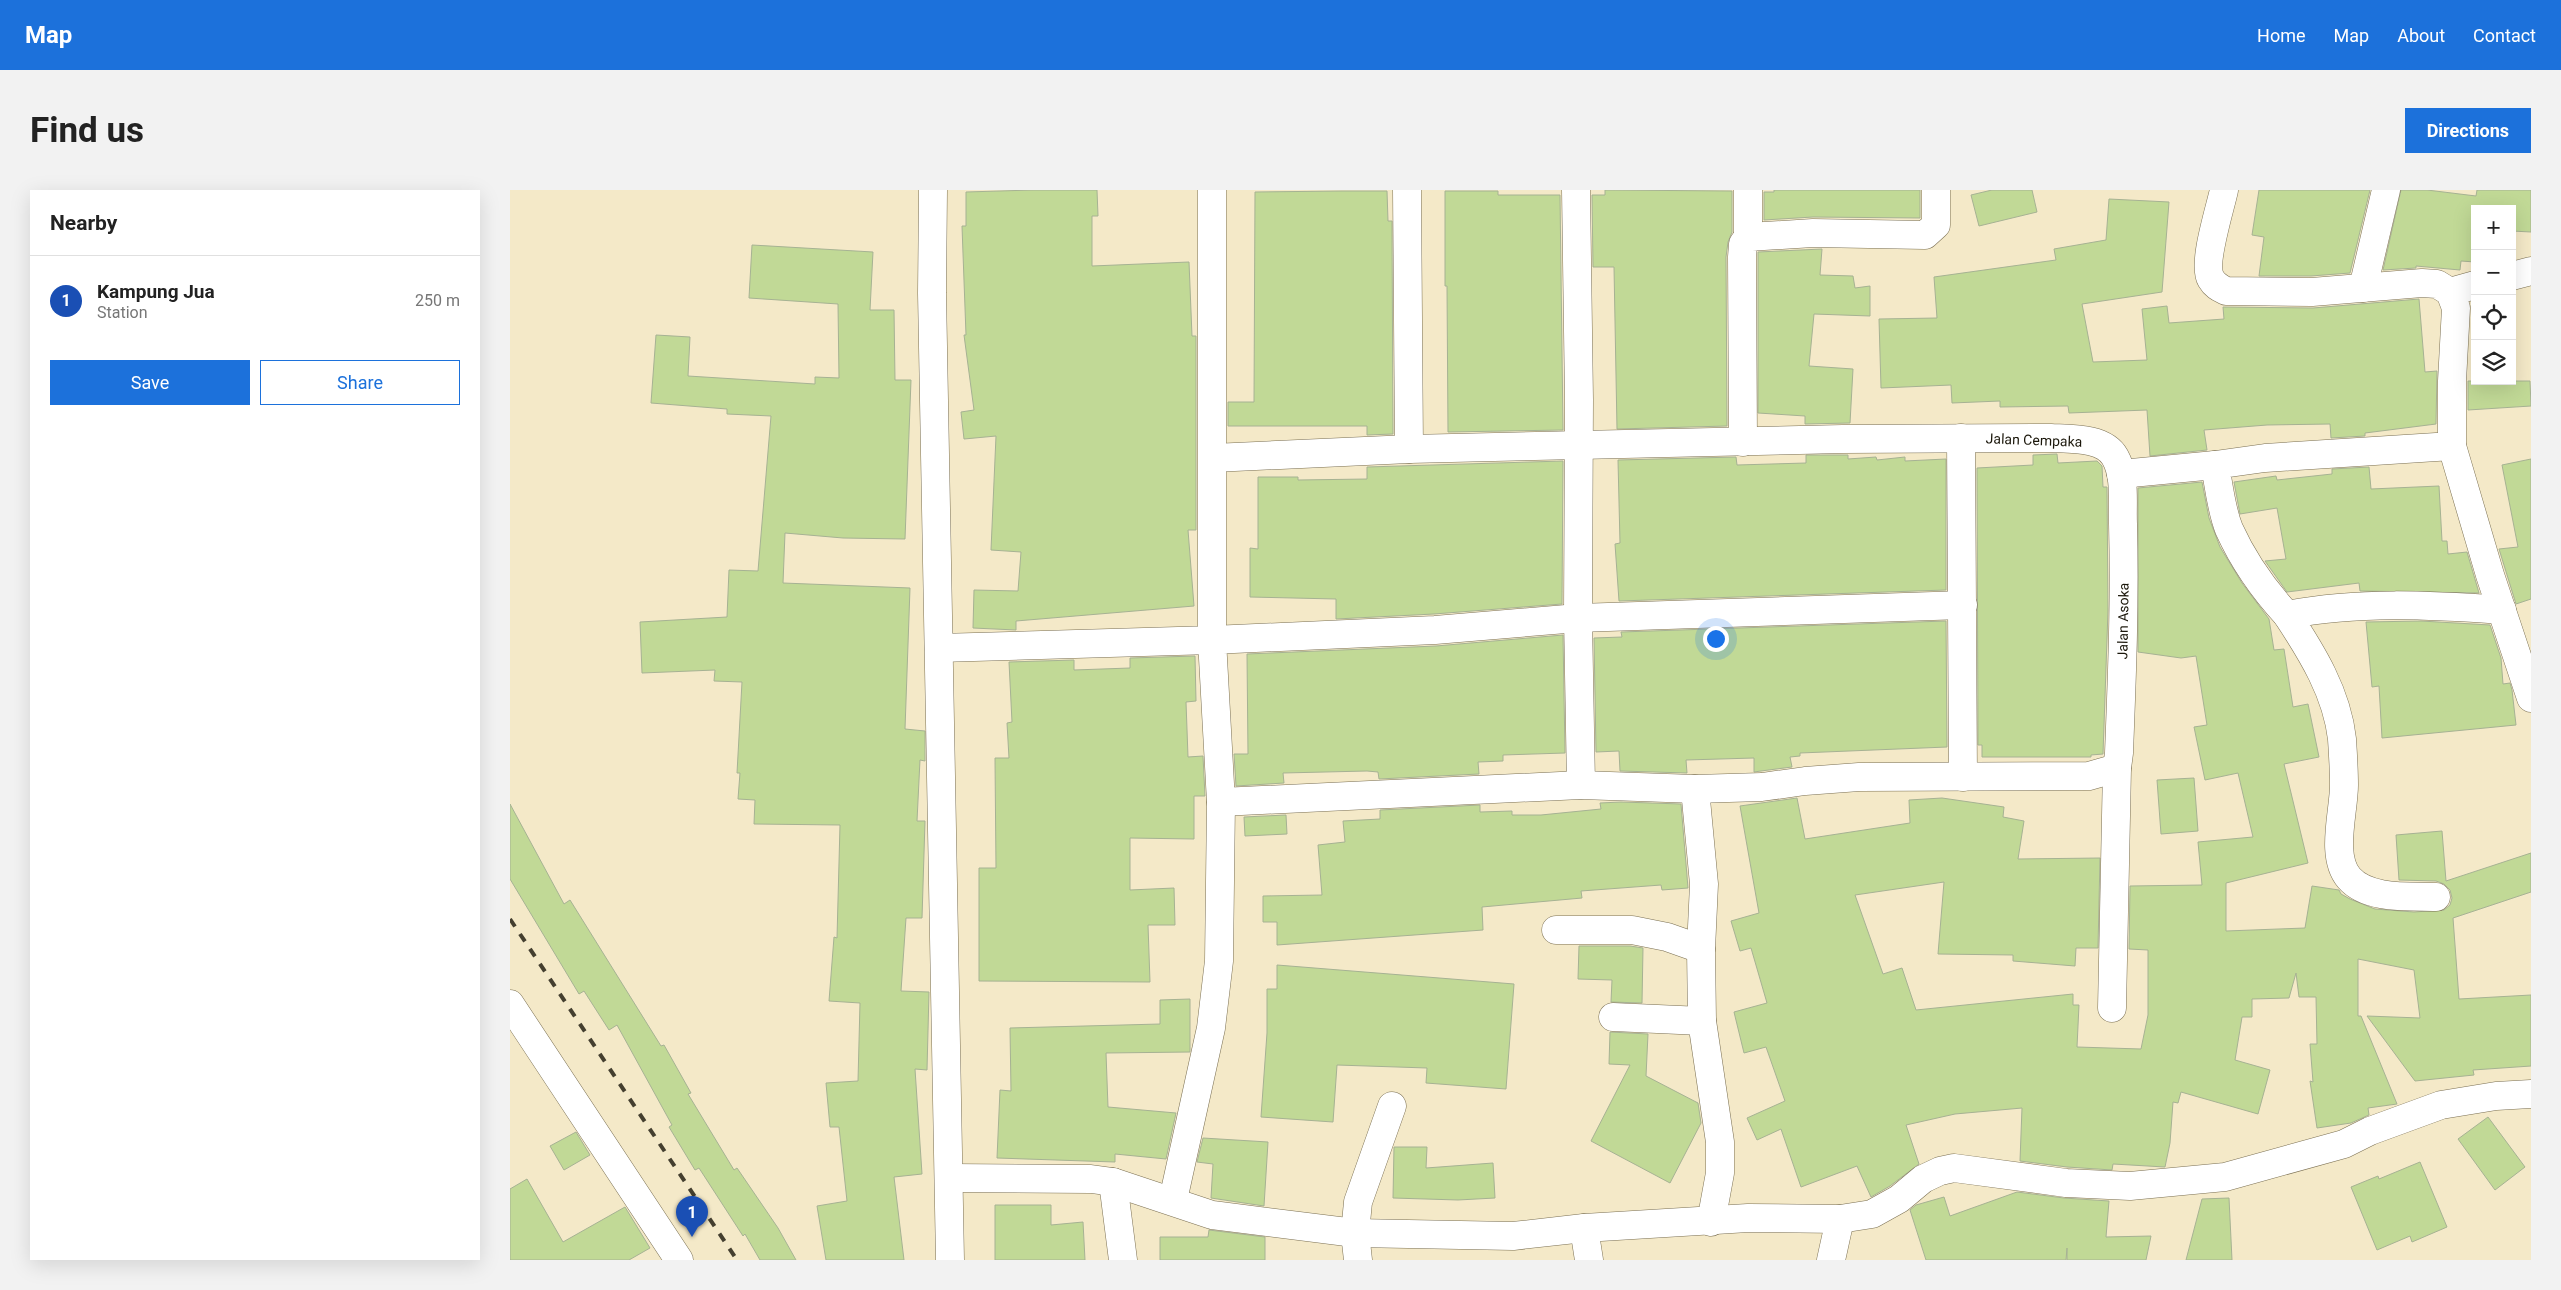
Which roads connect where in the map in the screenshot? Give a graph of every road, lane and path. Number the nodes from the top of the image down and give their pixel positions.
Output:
1 (932, 190) edge
2 (1212, 190) edge
3 (1407, 190) edge
4 (1576, 190) edge
5 (1748, 190) edge
6 (1936, 190) edge
7 (2224, 190) edge
8 (2386, 190) edge
9 (1748, 237) junction
10 (2531, 271) edge
11 (2516, 275) edge
12 (2363, 288) junction
13 (2462, 288) edge
14 (1960, 438) junction
15 (1743, 442) junction
16 (1577, 446) junction
17 (2452, 446) junction
18 (1409, 449) junction
19 (1213, 458) junction
20 (2215, 465) junction
21 (2121, 474) junction
22 (1963, 606) junction
23 (2502, 610) junction
24 (2287, 615) junction
25 (1578, 618) junction
26 (1212, 640) junction
27 (939, 648) junction
28 (2531, 698) edge
29 (2116, 768) junction
30 (1963, 777) junction
31 (1581, 785) junction
32 (1695, 789) junction
33 (1221, 802) junction
34 (2436, 897) dead end
35 (1556, 930) dead end
36 (1701, 949) junction
37 (510, 1004) edge
38 (2112, 1008) dead end
39 (1613, 1017) dead end
40 (1702, 1021) junction
41 (2531, 1094) edge
42 (1392, 1106) dead end
43 (949, 1178) junction
44 (1113, 1182) junction
45 (1173, 1200) junction
46 (1840, 1219) junction
47 (1711, 1222) junction
48 (1584, 1228) junction
49 (1356, 1233) junction
50 (679, 1260) edge
51 (950, 1260) edge
52 (1123, 1260) edge
53 (1358, 1260) edge
54 (1588, 1260) edge
55 (1831, 1260) edge

1 - 27 street
2 - 19 street
3 - 18 street
4 - 16 street
5 - 9 street
6 - 9 street
7 - 12 street
8 - 12 street
9 - 15 street
10 - 11 street
12 - 13 street
13 - 17 street
14 - 15 street, Jalan Cempaka
14 - 21 street, Jalan Cempaka
14 - 22 street
15 - 16 street, Jalan Cempaka
16 - 18 street, Jalan Cempaka
16 - 25 street
17 - 20 street
17 - 23 street
18 - 19 street, Jalan Cempaka
19 - 26 street
20 - 21 street
20 - 24 street
21 - 29 street, Jalan Asoka
22 - 25 street
22 - 30 street
23 - 24 street
23 - 28 street
24 - 34 street
25 - 26 street
25 - 31 street
26 - 27 street
26 - 33 street
27 - 43 street
29 - 30 street
29 - 38 street, Jalan Asoka
30 - 32 street
31 - 32 street
31 - 33 street
32 - 36 street
33 - 45 street
35 - 36 street
36 - 40 street
37 - 50 street
39 - 40 street
40 - 47 street
41 - 46 street
42 - 49 street
43 - 44 street
43 - 51 street
44 - 45 street
44 - 52 street
45 - 49 street
46 - 47 street
46 - 55 street
47 - 48 street
48 - 49 street
48 - 54 street
49 - 53 street

